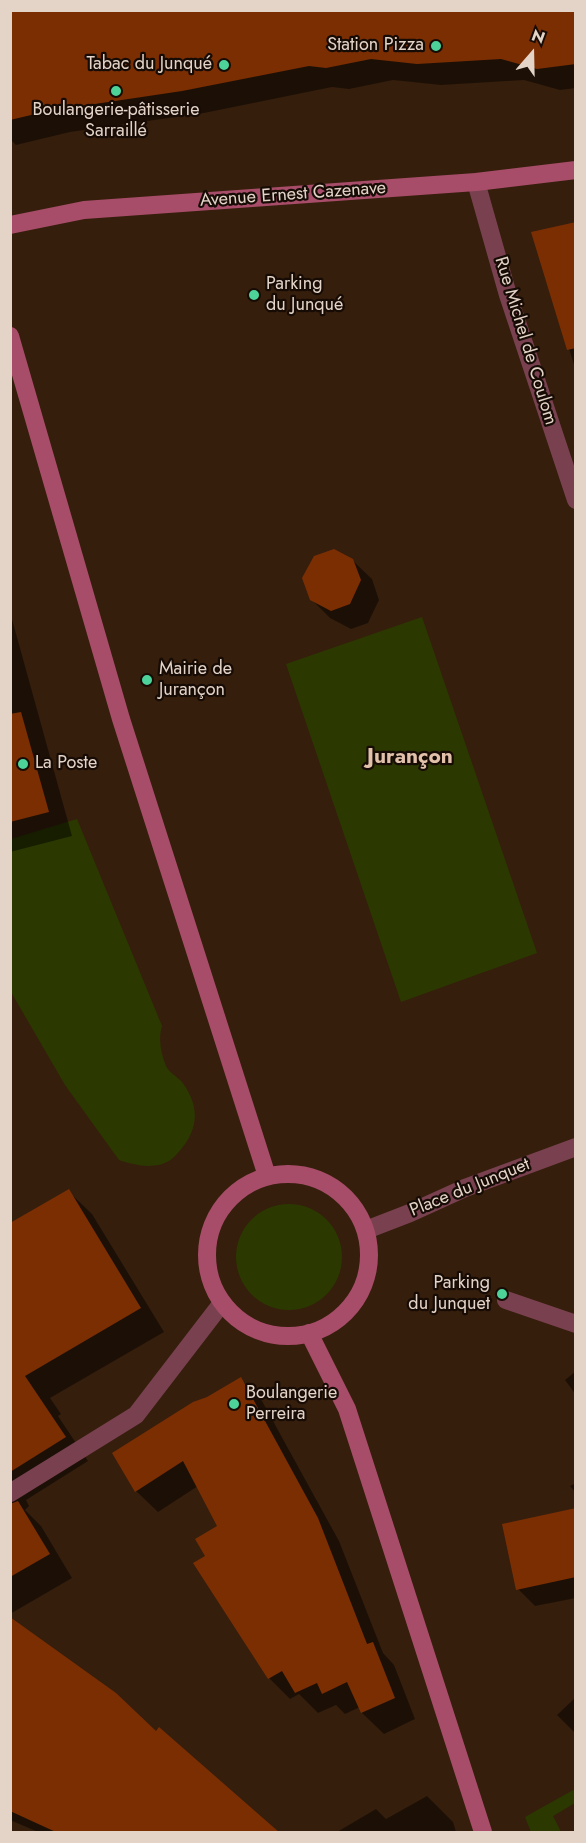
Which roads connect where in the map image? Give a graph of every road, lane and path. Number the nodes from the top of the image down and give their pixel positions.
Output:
1 (576, 170) edge
2 (476, 182) junction
3 (10, 225) edge
4 (10, 336) edge
5 (576, 500) edge
6 (576, 1147) edge
7 (267, 1176) junction
8 (366, 1230) junction
9 (506, 1300) dead end
10 (222, 1303) junction
11 (576, 1324) edge
12 (309, 1333) junction
13 (10, 1493) edge
14 (483, 1833) edge

1 - 2 street, Avenue Ernest Cazenave
2 - 3 street, Avenue Ernest Cazenave
2 - 5 street, Rue Michel de Coulom
4 - 7 street
6 - 8 street, Place du Junquet
7 - 8 street
7 - 10 street
8 - 12 street
9 - 11 street
10 - 12 street
10 - 13 street
12 - 14 street

